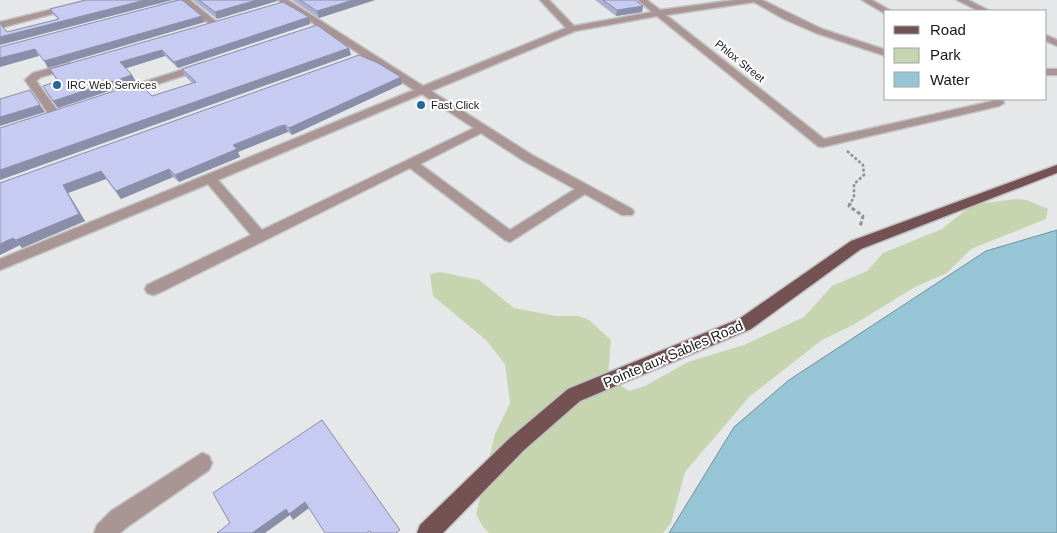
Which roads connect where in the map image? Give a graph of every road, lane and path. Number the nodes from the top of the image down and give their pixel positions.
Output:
1 (100, 0) edge
2 (544, 0) edge
3 (642, 0) edge
4 (754, 0) edge
5 (866, 0) edge
6 (961, 0) edge
7 (282, 3) edge
8 (157, 8) edge
9 (885, 10) edge
10 (984, 10) edge
11 (660, 13) junction
12 (214, 23) edge
13 (0, 25) edge
14 (572, 29) junction
15 (884, 52) edge
16 (367, 54) junction
17 (348, 61) edge
18 (212, 63) edge
19 (74, 64) edge
20 (423, 90) junction
21 (110, 96) edge
22 (998, 100) edge
23 (54, 114) edge
24 (483, 128) junction
25 (827, 141) junction
26 (411, 163) junction
27 (1057, 170) edge
28 (211, 179) junction
29 (584, 189) junction
30 (627, 212) dead end
31 (260, 237) junction
32 (856, 245) junction
33 (0, 265) edge
34 (152, 289) dead end
35 (202, 463) dead end
36 (105, 533) edge
37 (428, 533) edge

1 - 13 street
2 - 14 street
3 - 11 street, Phlox Street
4 - 11 street
4 - 15 street
5 - 9 street
6 - 10 street
7 - 16 street
8 - 12 street
11 - 14 street
11 - 25 street, Phlox Street
14 - 20 street
16 - 17 street
16 - 20 street
18 - 21 street
19 - 23 street
20 - 24 street
20 - 28 street
22 - 25 street
24 - 26 street
24 - 29 street
25 - 32 path
26 - 29 street
26 - 31 street
27 - 32 main road, Pointe aux Sables Road
28 - 31 street
28 - 33 street
29 - 30 street
31 - 34 street
32 - 37 main road, Pointe aux Sables Road
35 - 36 street

